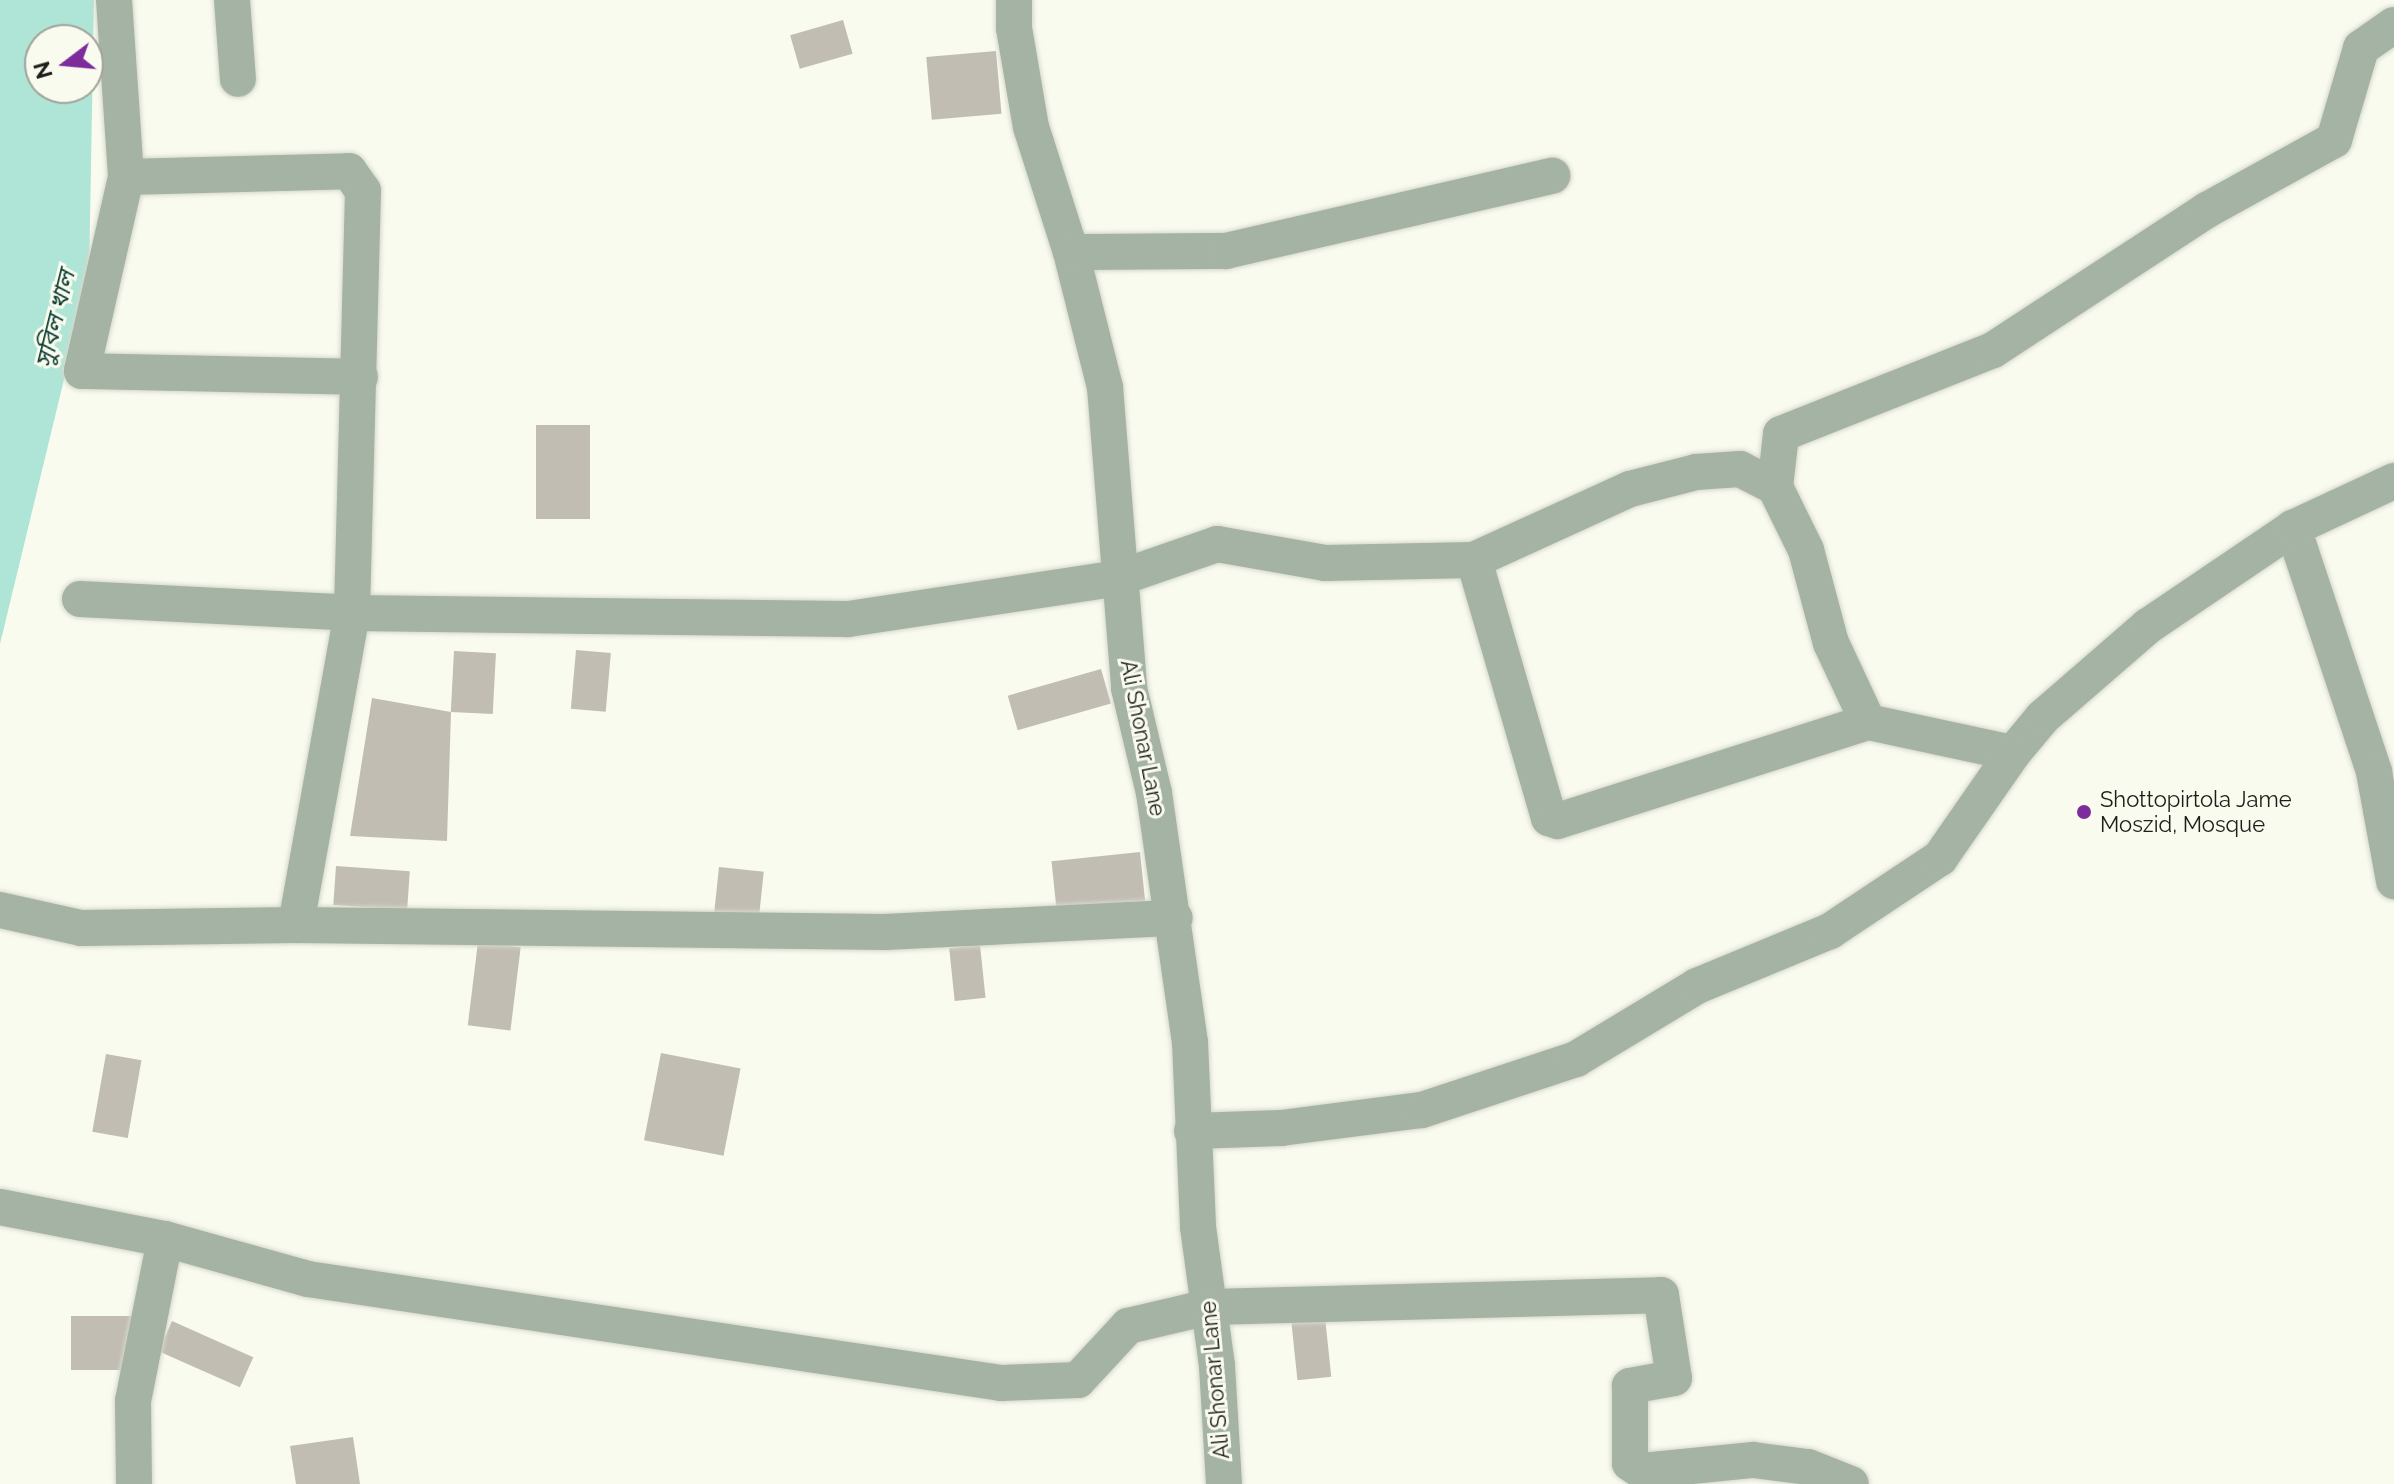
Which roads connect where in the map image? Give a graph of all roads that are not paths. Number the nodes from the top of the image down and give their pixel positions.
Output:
1 (114, 0) edge
2 (232, 0) edge
3 (1014, 0) edge
4 (2394, 25) edge
5 (238, 79) dead end
6 (1552, 176) dead end
7 (126, 177) junction
8 (1071, 252) junction
9 (360, 377) junction
10 (2394, 481) edge
11 (1775, 487) junction
12 (2293, 528) junction
13 (1474, 560) junction
14 (1119, 578) junction
15 (80, 599) dead end
16 (352, 613) junction
17 (1868, 722) junction
18 (2013, 753) junction
19 (2394, 881) edge
20 (0, 910) edge
21 (1175, 918) junction
22 (296, 925) junction
23 (1192, 1131) junction
24 (0, 1207) edge
25 (165, 1239) junction
26 (1209, 1307) junction
27 (134, 1484) edge
28 (1224, 1484) edge
29 (1851, 1484) edge

1 - 7 street
2 - 5 street
3 - 8 street, Ali Shonar Lane
4 - 11 street
6 - 8 street
7 - 9 street
7 - 9 street
8 - 14 street, Ali Shonar Lane
9 - 16 street
10 - 12 street
11 - 13 street
11 - 17 street
12 - 18 street
12 - 19 street
13 - 14 street
13 - 17 street
14 - 16 street
14 - 21 street, Ali Shonar Lane
15 - 16 street
16 - 22 street
17 - 18 street
18 - 23 street
20 - 22 street
21 - 22 street
21 - 23 street, Ali Shonar Lane
23 - 26 street, Ali Shonar Lane
24 - 25 street
25 - 26 street
25 - 27 street
26 - 28 street, Ali Shonar Lane
26 - 29 street

